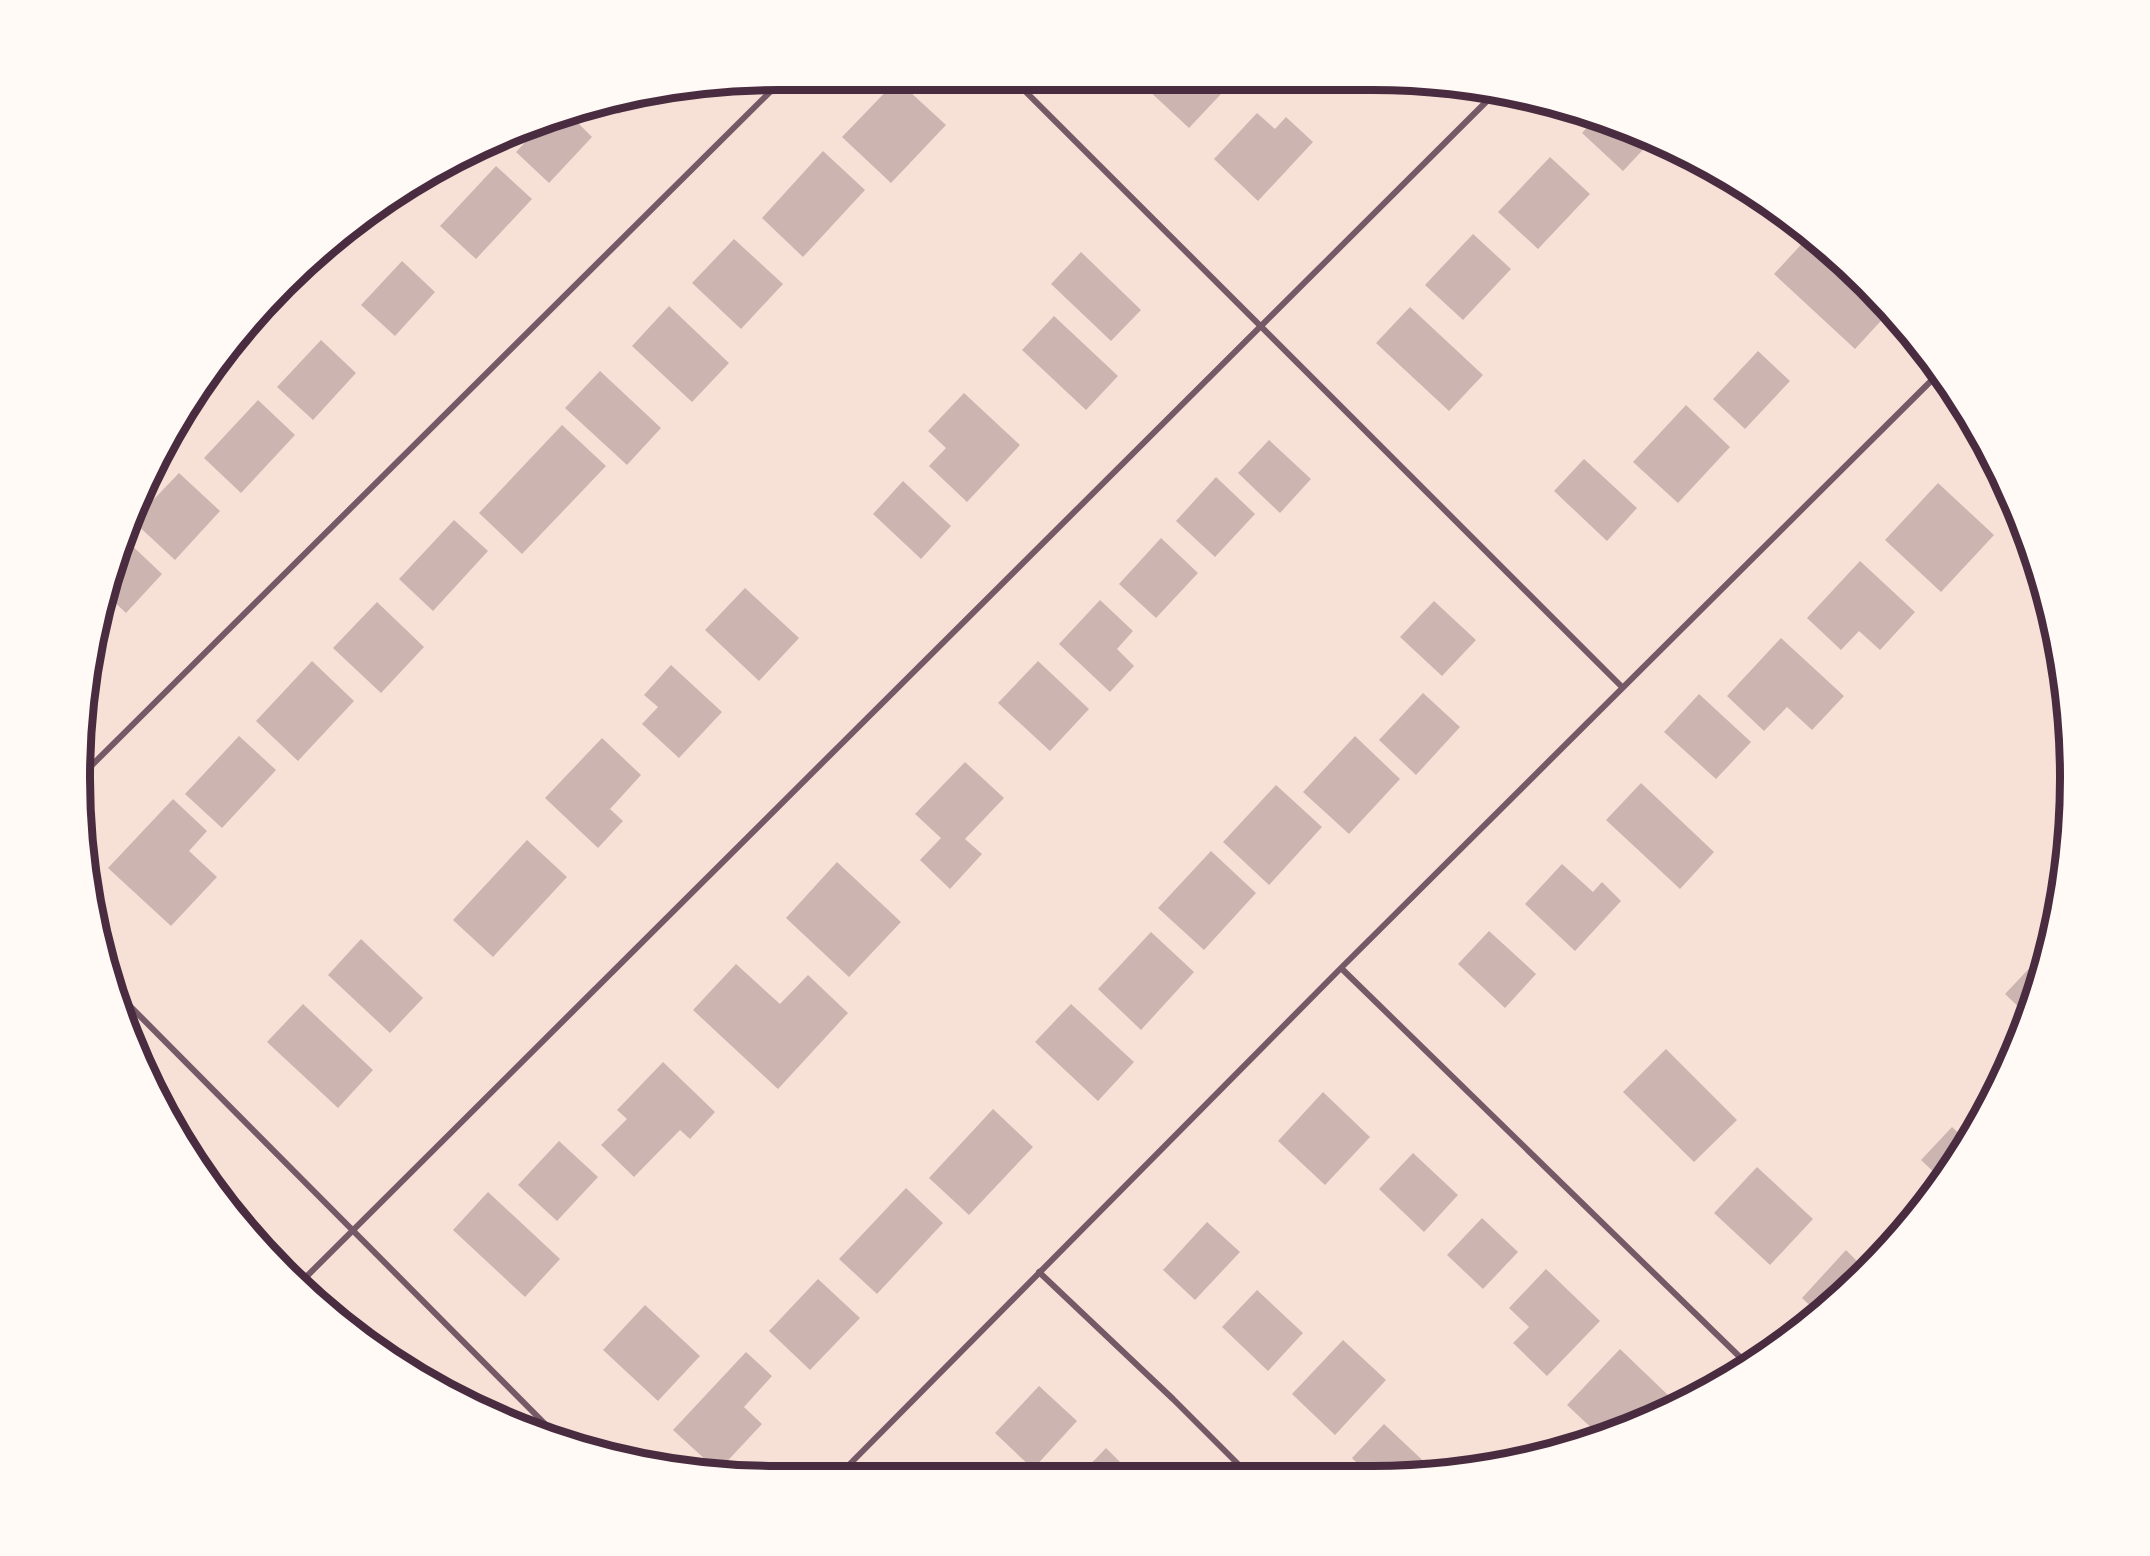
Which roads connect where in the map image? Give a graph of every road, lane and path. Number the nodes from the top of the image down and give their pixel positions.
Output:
1 (772, 90) edge
2 (1024, 90) edge
3 (1488, 100) edge
4 (1260, 326) junction
5 (1932, 380) edge
6 (1622, 687) junction
7 (90, 768) edge
8 (1341, 968) junction
9 (129, 1005) edge
10 (353, 1230) junction
11 (1039, 1272) junction
12 (306, 1277) edge
13 (1741, 1358) edge
14 (546, 1425) edge
15 (848, 1466) edge
16 (1240, 1466) edge

1 - 7 street
2 - 4 street
3 - 4 street
4 - 6 street
4 - 10 street
5 - 6 street
6 - 8 street
8 - 11 street
8 - 13 street
9 - 10 street
10 - 12 street
10 - 14 street
11 - 15 street
11 - 16 street

